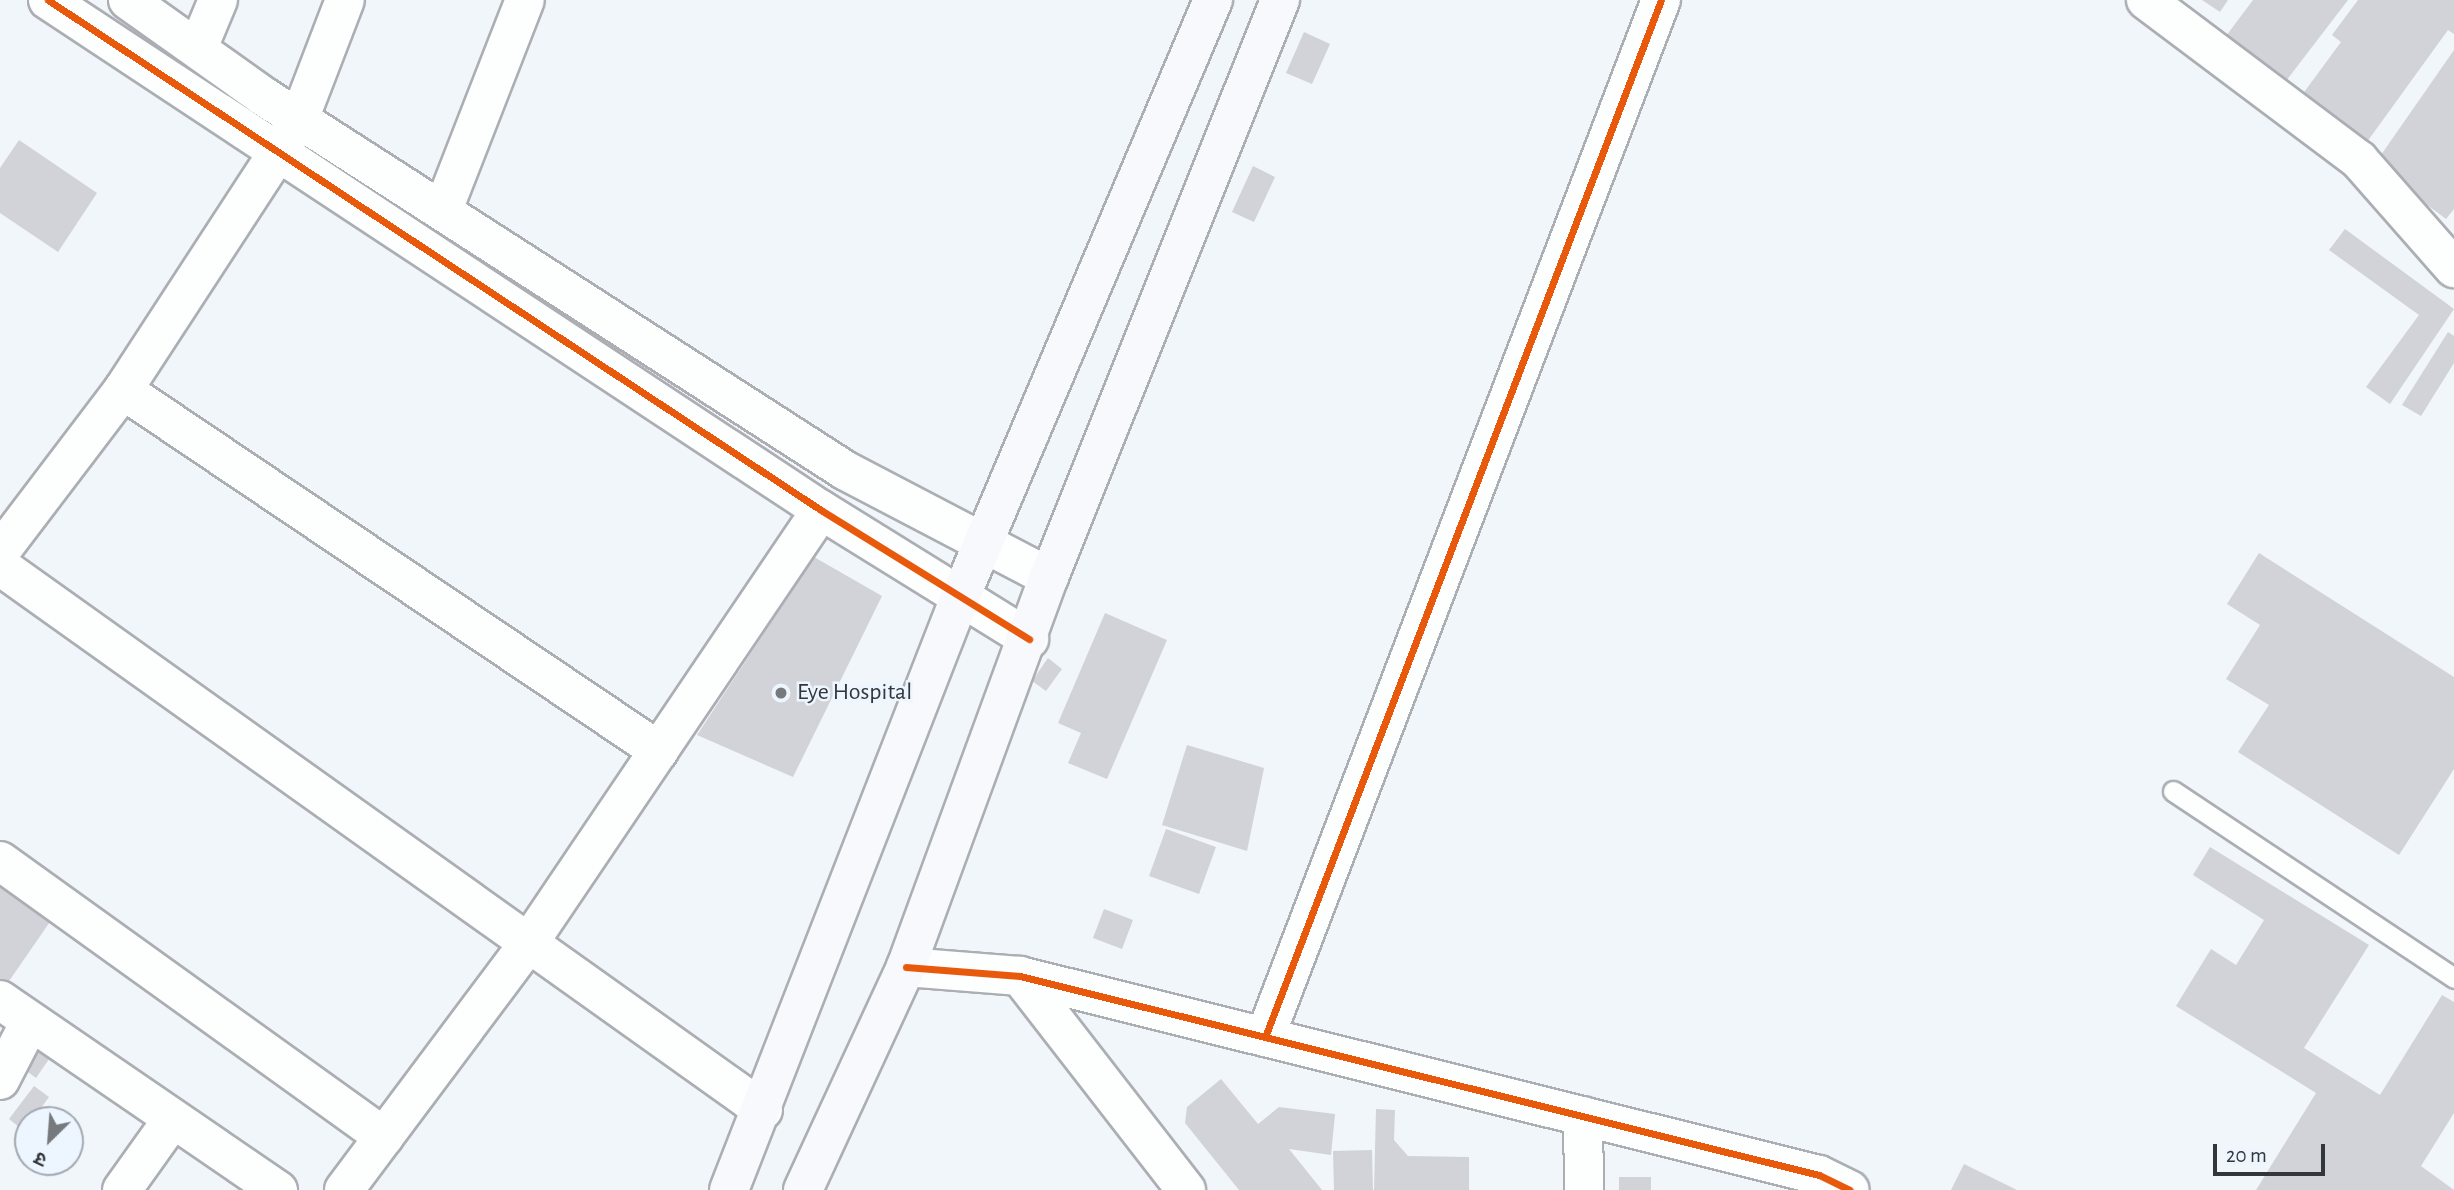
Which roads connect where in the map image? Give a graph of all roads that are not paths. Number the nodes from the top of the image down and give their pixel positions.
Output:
1 (48, 0) edge
2 (128, 0) edge
3 (218, 0) edge
4 (345, 0) edge
5 (525, 0) edge
6 (1213, 0) edge
7 (1280, 0) edge
8 (1661, 0) edge
9 (2146, 0) edge
10 (198, 48) junction
11 (300, 117) junction
12 (281, 155) junction
13 (443, 210) junction
14 (2454, 268) edge
15 (123, 390) junction
16 (821, 510) junction
17 (984, 546) junction
18 (0, 552) edge
19 (0, 566) edge
20 (1049, 577) junction
21 (959, 600) junction
22 (1028, 639) junction
23 (659, 751) junction
24 (2173, 790) dead end
25 (0, 861) edge
26 (530, 941) junction
27 (906, 967) junction
28 (1020, 976) junction
29 (2454, 978) edge
30 (0, 1000) edge
31 (30, 1022) junction
32 (1265, 1037) junction
33 (0, 1080) edge
34 (764, 1110) junction
35 (1583, 1116) junction
36 (172, 1120) junction
37 (384, 1137) junction
38 (1830, 1185) edge
39 (122, 1190) edge
40 (278, 1190) edge
41 (344, 1190) edge
42 (729, 1190) edge
43 (803, 1190) edge
44 (1186, 1190) edge
45 (1584, 1190) edge

1 - 12 street
2 - 10 street
3 - 10 street
4 - 11 street
5 - 13 street
6 - 17 main road
7 - 20 main road
8 - 32 street
9 - 14 street
10 - 11 street
11 - 12 street
11 - 13 street
12 - 15 street
12 - 16 street
13 - 17 street
15 - 18 street
15 - 23 street
16 - 21 street
16 - 23 street
17 - 20 street
17 - 21 main road
19 - 26 street
20 - 22 main road
21 - 22 street
21 - 34 main road
22 - 27 main road
23 - 26 street
24 - 29 lane
25 - 37 street
26 - 34 street
26 - 37 street
27 - 28 street
27 - 43 main road
28 - 32 street
28 - 44 street
30 - 31 street
31 - 33 street
31 - 36 street
32 - 35 street
34 - 42 main road
35 - 38 street
35 - 45 street
36 - 39 street
36 - 40 street
37 - 41 street

